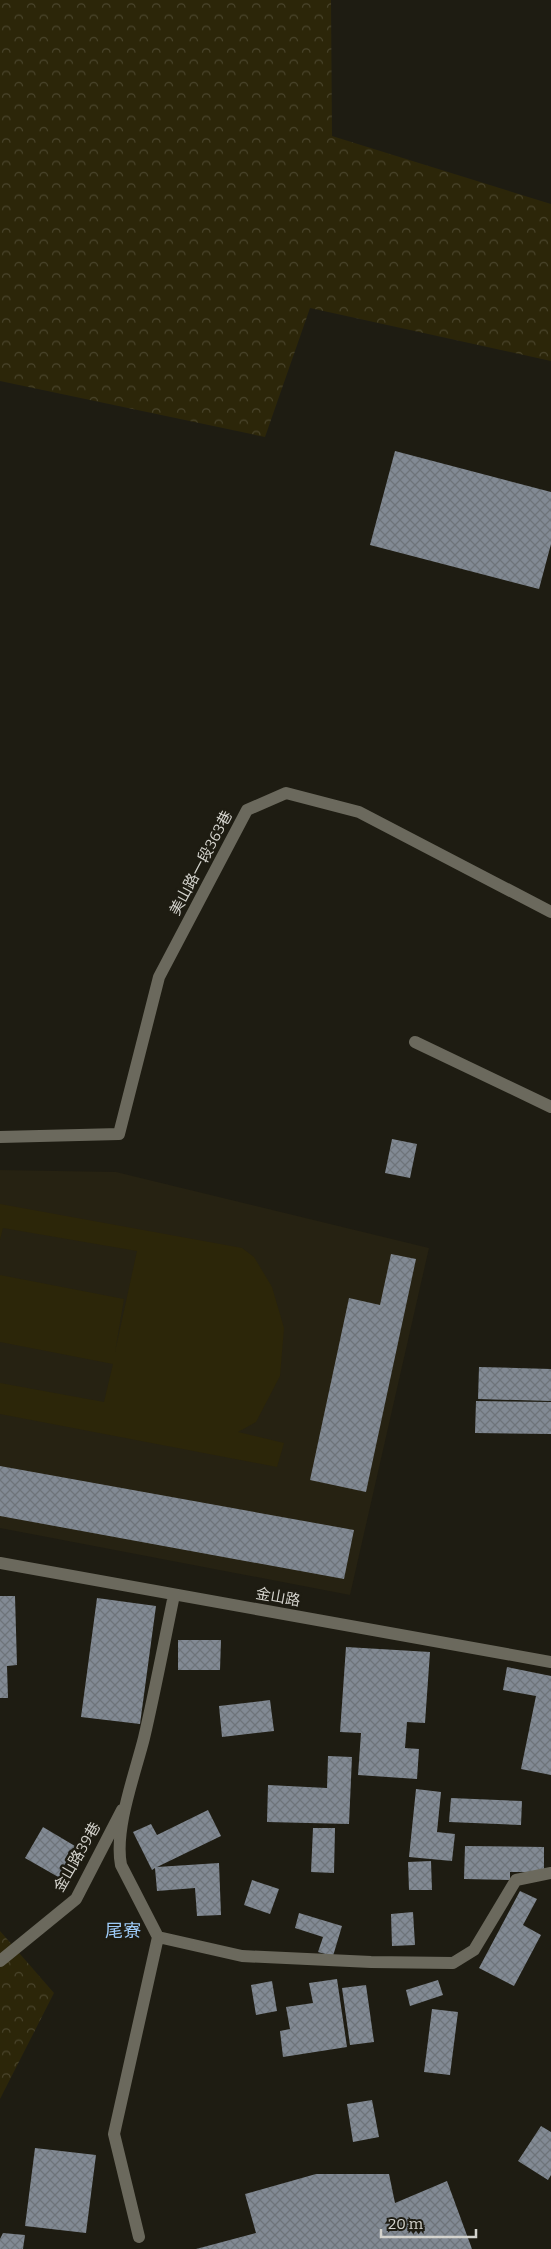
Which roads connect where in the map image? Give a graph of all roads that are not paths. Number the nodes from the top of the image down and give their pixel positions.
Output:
1 (551, 912) edge
2 (415, 1042) dead end
3 (551, 1107) edge
4 (0, 1137) edge
5 (0, 1563) edge
6 (174, 1595) junction
7 (551, 1662) edge
8 (128, 1799) junction
9 (551, 1873) edge
10 (158, 1938) junction
11 (0, 1962) edge
12 (139, 2238) dead end

1 - 4 street, 美山路一段363巷
2 - 3 street
5 - 6 street, 金山路
6 - 7 street, 金山路
6 - 8 street
8 - 10 street
8 - 11 street, 金山路39巷
9 - 10 street
10 - 12 street

